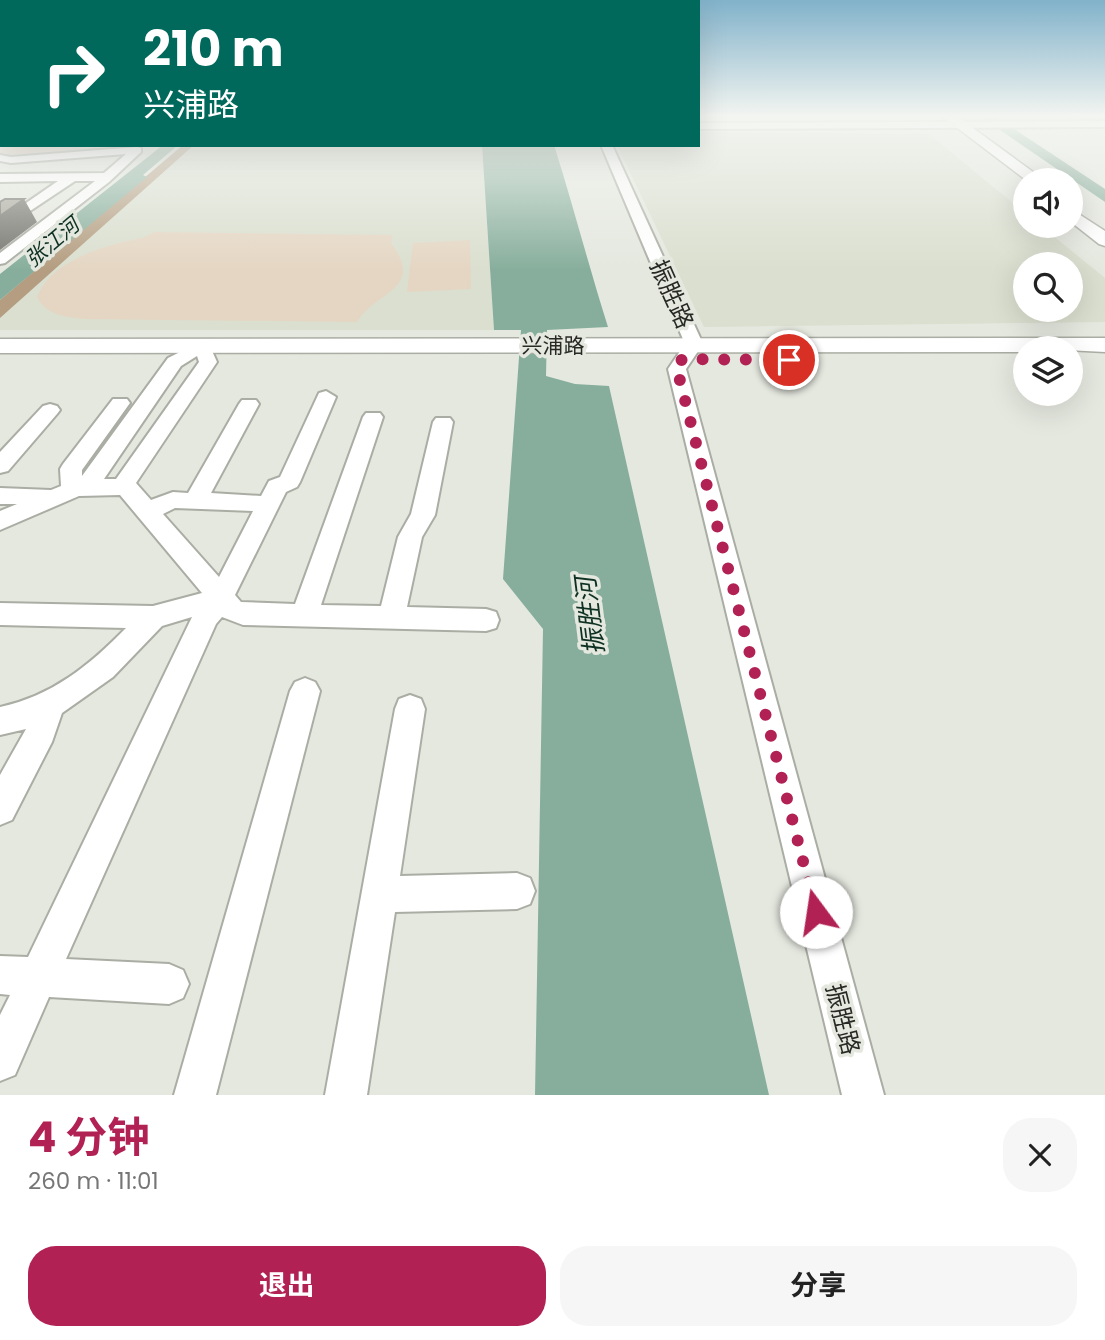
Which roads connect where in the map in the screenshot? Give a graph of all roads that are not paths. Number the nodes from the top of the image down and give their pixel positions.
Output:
1 (26, 168) edge
2 (115, 168) edge
3 (615, 168) edge
4 (71, 177) junction
5 (104, 177) junction
6 (6, 182) edge
7 (1083, 214) edge
8 (6, 217) edge
9 (57, 217) junction
10 (1083, 223) edge
11 (0, 227) edge
12 (1105, 230) edge
13 (1105, 240) edge
14 (0, 260) edge
15 (1105, 345) edge
16 (0, 346) edge
17 (688, 352) junction
18 (205, 354) junction
19 (1013, 359) edge
20 (1083, 359) edge
21 (1105, 359) edge
22 (0, 362) edge
23 (174, 362) junction
24 (326, 397) dead end
25 (120, 403) dead end
26 (249, 404) dead end
27 (50, 410) dead end
28 (373, 417) dead end
29 (443, 422) dead end
30 (0, 466) edge
31 (122, 487) junction
32 (71, 491) junction
33 (0, 496) edge
34 (195, 501) junction
35 (268, 504) junction
36 (147, 512) junction
37 (0, 521) edge
38 (220, 599) junction
39 (0, 614) edge
40 (304, 616) junction
41 (153, 617) junction
42 (391, 619) junction
43 (486, 620) dead end
44 (305, 691) dead end
45 (49, 708) junction
46 (410, 709) dead end
47 (0, 721) edge
48 (0, 808) edge
49 (517, 891) dead end
50 (380, 894) junction
51 (0, 975) edge
52 (39, 976) junction
53 (169, 984) dead end
54 (0, 1060) edge
55 (195, 1095) edge
56 (346, 1095) edge
57 (863, 1095) edge

1 - 6 street
2 - 5 street
3 - 17 street, 振胜路
4 - 5 street
4 - 6 street
4 - 8 street
5 - 9 street
7 - 12 main road
8 - 9 street
8 - 11 street
9 - 14 street
10 - 13 main road
15 - 17 main road, 兴浦路
16 - 18 main road, 兴浦路
17 - 18 main road, 兴浦路
17 - 19 main road, 兴浦路
17 - 57 street, 振胜路
18 - 23 main road, 兴浦路
18 - 31 street
20 - 21 main road
22 - 23 main road, 兴浦路
23 - 32 street
24 - 35 street
25 - 32 street
26 - 34 street
27 - 30 street
28 - 40 street
29 - 42 street
31 - 32 street
31 - 36 street
32 - 33 street
32 - 37 street
34 - 35 street
34 - 36 street
35 - 38 street
36 - 38 street
38 - 40 street
38 - 41 street
38 - 52 street
39 - 41 street
40 - 42 street
41 - 45 street
42 - 43 street
44 - 55 street
45 - 47 street
45 - 48 street
46 - 50 street
49 - 50 street
50 - 56 street
51 - 52 street
52 - 53 street
52 - 54 street

